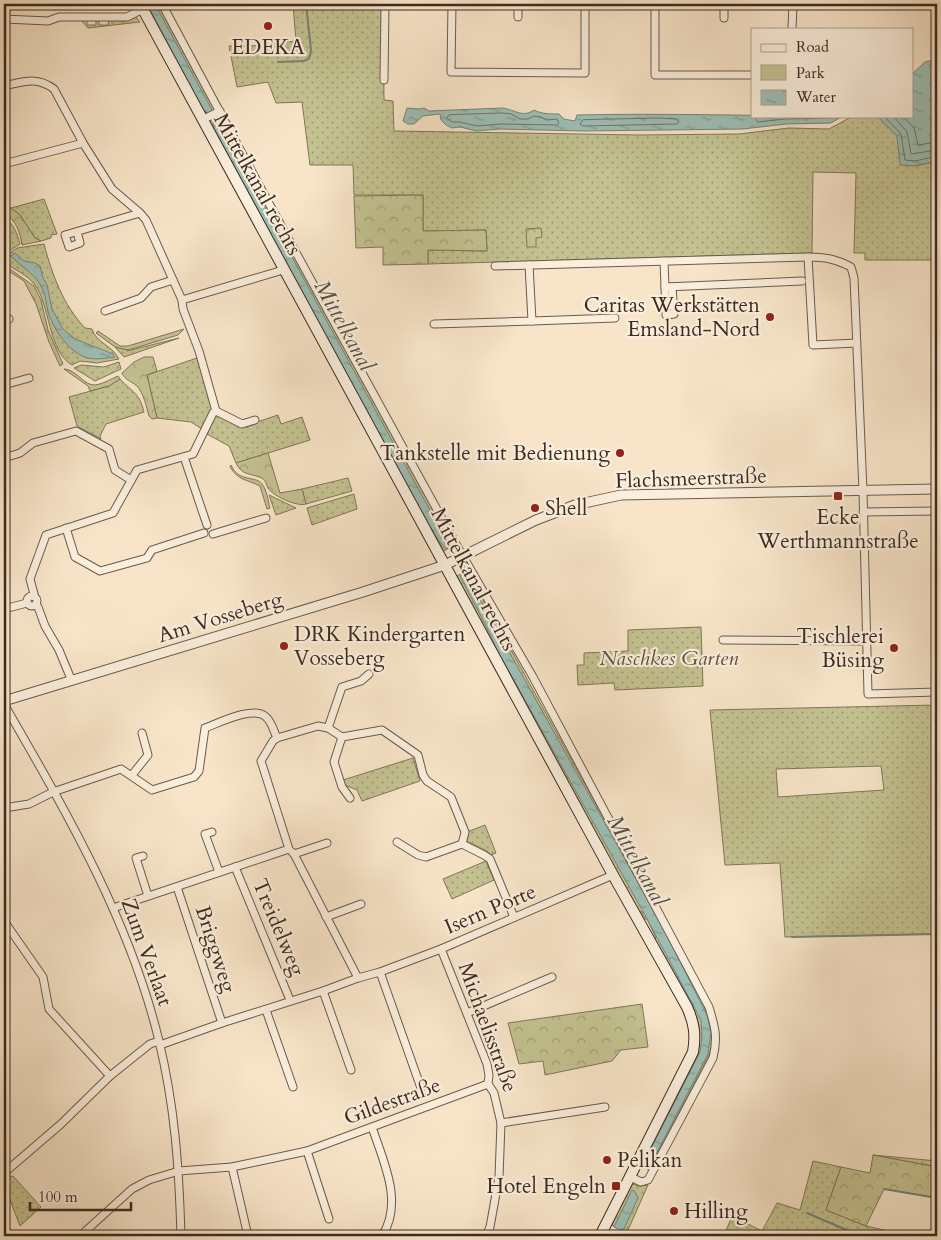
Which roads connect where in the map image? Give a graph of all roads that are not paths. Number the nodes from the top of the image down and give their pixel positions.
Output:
1 (162, 4) edge
2 (385, 4) edge
3 (452, 4) edge
4 (518, 4) edge
5 (585, 4) edge
6 (655, 4) edge
7 (724, 4) edge
8 (793, 4) edge
9 (141, 7) edge
10 (518, 17) dead end
11 (724, 18) dead end
12 (4, 19) edge
13 (792, 28) edge
14 (751, 75) edge
15 (384, 80) dead end
16 (4, 86) edge
17 (220, 111) junction
18 (202, 120) junction
19 (84, 143) junction
20 (4, 164) edge
21 (140, 213) junction
22 (77, 232) dead end
23 (808, 257) junction
24 (664, 261) junction
25 (529, 265) junction
26 (495, 266) dead end
27 (283, 270) junction
28 (173, 280) junction
29 (802, 281) dead end
30 (182, 300) junction
31 (104, 311) dead end
32 (615, 318) dead end
33 (532, 321) junction
34 (434, 324) dead end
35 (857, 343) junction
36 (29, 378) dead end
37 (4, 386) edge
38 (216, 411) junction
39 (255, 420) dead end
40 (184, 457) junction
41 (4, 458) edge
42 (131, 480) junction
43 (937, 489) edge
44 (862, 491) junction
45 (937, 511) edge
46 (863, 512) junction
47 (266, 518) dead end
48 (207, 525) junction
49 (66, 528) junction
50 (204, 533) junction
51 (213, 534) junction
52 (455, 561) junction
53 (32, 596) junction
54 (27, 603) junction
55 (35, 605) junction
56 (4, 610) edge
57 (723, 640) dead end
58 (865, 641) junction
59 (369, 674) dead end
60 (72, 680) junction
61 (937, 692) edge
62 (4, 702) edge
63 (328, 728) junction
64 (142, 733) dead end
65 (342, 737) junction
66 (277, 738) junction
67 (132, 775) junction
68 (53, 792) junction
69 (350, 798) dead end
70 (4, 808) edge
71 (212, 832) dead end
72 (397, 842) dead end
73 (326, 843) dead end
74 (462, 844) junction
75 (291, 852) junction
76 (143, 856) dead end
77 (235, 867) junction
78 (219, 872) junction
79 (613, 875) junction
80 (177, 887) junction
81 (148, 896) junction
82 (361, 904) dead end
83 (113, 908) junction
84 (326, 917) junction
85 (514, 917) junction
86 (4, 921) edge
87 (441, 949) junction
88 (380, 972) junction
89 (552, 977) dead end
90 (358, 978) junction
91 (323, 991) junction
92 (290, 1000) junction
93 (266, 1010) junction
94 (467, 1013) junction
95 (222, 1023) junction
96 (159, 1043) junction
97 (351, 1070) dead end
98 (110, 1076) junction
99 (488, 1084) junction
100 (293, 1088) dead end
101 (421, 1088) dead end
102 (604, 1107) dead end
103 (501, 1123) junction
104 (372, 1127) junction
105 (307, 1151) junction
106 (232, 1167) junction
107 (179, 1171) junction
108 (4, 1173) edge
109 (629, 1176) junction
110 (329, 1219) dead end
111 (80, 1236) edge
112 (181, 1236) edge
113 (248, 1236) edge
114 (382, 1236) edge
115 (486, 1236) edge
116 (600, 1236) edge

1 - 17 street
2 - 15 street
3 - 5 street
4 - 10 street
6 - 14 street
7 - 11 street
8 - 13 street
9 - 12 street
9 - 18 main road, Mittelkanal rechts
16 - 19 street
17 - 18 street
17 - 52 street
18 - 27 main road, Mittelkanal rechts
19 - 20 street
19 - 21 street
21 - 22 street
21 - 28 street
23 - 24 street
23 - 35 street
23 - 35 street
24 - 25 street
24 - 29 street
25 - 26 street
25 - 33 street
27 - 30 street
27 - 52 main road, Mittelkanal rechts
28 - 30 street
28 - 31 street
30 - 38 street
32 - 33 street
33 - 34 street
35 - 44 street
36 - 37 street
38 - 39 street
38 - 40 street
40 - 42 street
40 - 48 street
41 - 42 street
42 - 49 street
43 - 44 street, Flachsmeerstraße
44 - 46 street
44 - 52 street, Flachsmeerstraße
45 - 46 street
46 - 58 street
47 - 51 street
48 - 50 street
48 - 51 street
49 - 50 street
49 - 53 street
50 - 51 street
52 - 60 street, Am Vosseberg
52 - 79 main road, Mittelkanal rechts
52 - 109 street
53 - 54 street
53 - 55 street
54 - 55 street
54 - 56 street
55 - 60 street
57 - 58 street
58 - 61 street
59 - 63 street
60 - 62 street, Am Vosseberg
62 - 68 street, Zum Verlaat
63 - 65 street
63 - 66 street
64 - 67 street
65 - 69 street
65 - 74 street
66 - 67 street
66 - 75 street
67 - 68 street
68 - 70 street
68 - 83 street, Zum Verlaat
71 - 78 street
72 - 74 street
73 - 75 street
74 - 85 street
75 - 77 street
75 - 84 street
76 - 81 street
77 - 78 street
77 - 92 street, Treidelweg
78 - 80 street
79 - 85 street, Isern Porte
79 - 109 main road, Mittelkanal rechts
80 - 81 street
80 - 95 street, Briggweg
81 - 83 street
82 - 84 street
83 - 96 street, Zum Verlaat
84 - 90 street
85 - 87 street, Isern Porte
86 - 98 street
87 - 88 street, Isern Porte
87 - 94 street, Michaelisstraße
88 - 90 street, Isern Porte
88 - 101 street
89 - 94 street
90 - 91 street, Isern Porte
91 - 92 street, Isern Porte
91 - 97 street
92 - 93 street, Isern Porte
93 - 95 street, Isern Porte
93 - 100 street
94 - 99 street, Michaelisstraße
95 - 96 street, Isern Porte
96 - 98 street, Isern Porte
96 - 107 street, Zum Verlaat
98 - 108 street, Isern Porte
99 - 103 street, Michaelisstraße
99 - 104 street, Gildestraße
102 - 103 street
103 - 115 street, Michaelisstraße
104 - 105 street, Gildestraße
104 - 114 street
105 - 106 street, Gildestraße
105 - 110 street
106 - 107 street, Gildestraße
106 - 113 street
107 - 111 street, Gildestraße
107 - 112 street, Zum Verlaat
109 - 116 main road, Mittelkanal rechts

